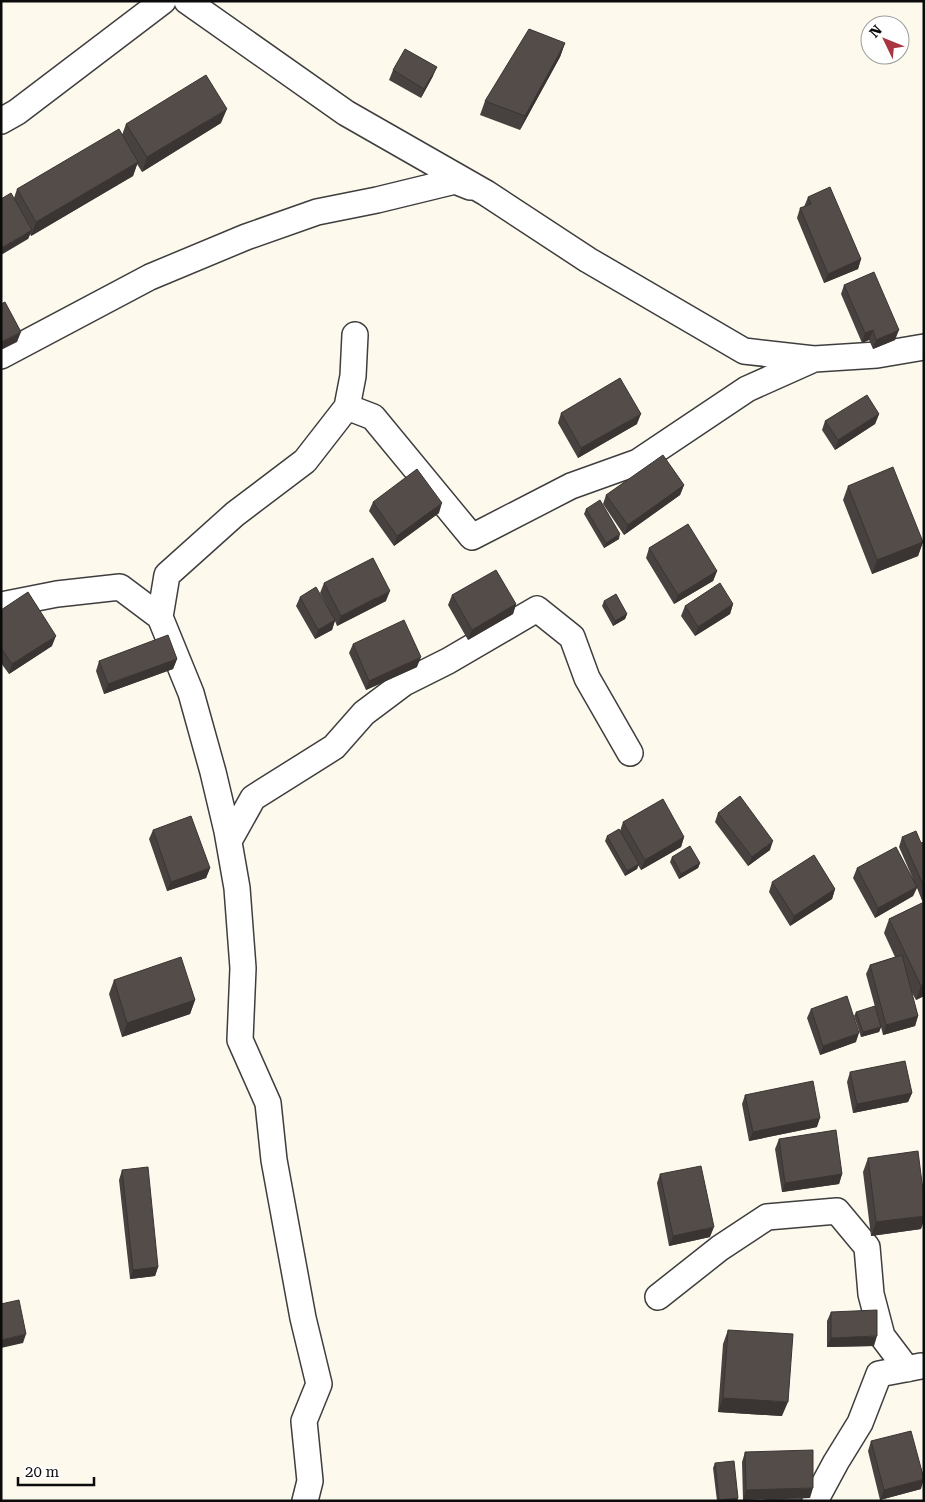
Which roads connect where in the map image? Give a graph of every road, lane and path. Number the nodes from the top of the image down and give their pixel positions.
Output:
1 (163, 1) edge
2 (187, 1) edge
3 (1, 121) edge
4 (486, 193) junction
5 (356, 335) dead end
6 (924, 347) edge
7 (1, 356) edge
8 (814, 359) junction
9 (346, 407) junction
10 (1, 605) edge
11 (160, 617) junction
12 (630, 753) dead end
13 (229, 841) junction
14 (658, 1297) dead end
15 (915, 1367) edge
16 (305, 1501) edge
17 (815, 1501) edge

1 - 3 street
2 - 4 street
4 - 7 street
4 - 8 street
5 - 9 street
6 - 8 street
8 - 9 street
9 - 11 street
10 - 11 street
11 - 13 street
12 - 13 street
13 - 16 street
14 - 15 street
15 - 17 street

